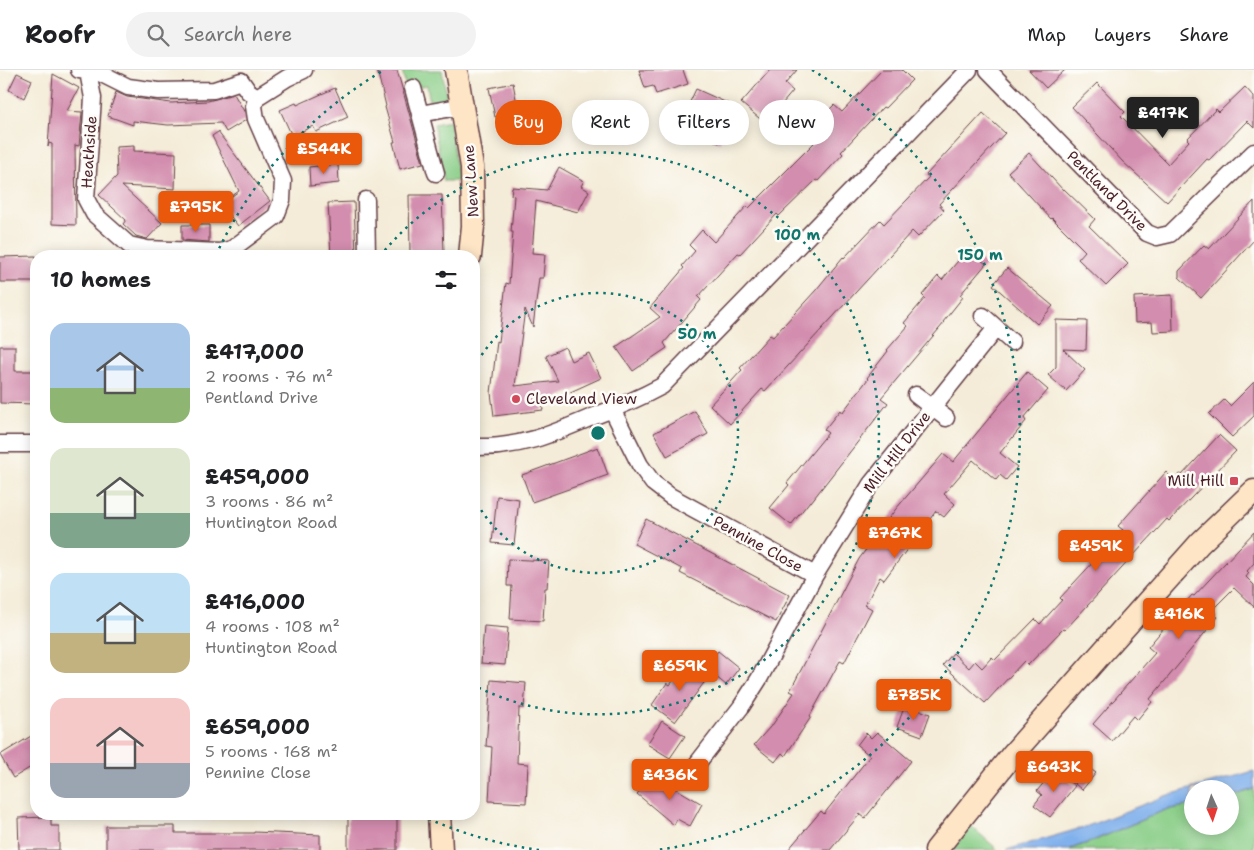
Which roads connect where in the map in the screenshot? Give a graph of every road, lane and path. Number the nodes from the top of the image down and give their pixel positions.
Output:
1 (304, 70) edge
2 (456, 70) edge
3 (969, 70) edge
4 (988, 70) edge
5 (85, 71) edge
6 (413, 88) dead end
7 (257, 97) junction
8 (463, 106) junction
9 (420, 114) junction
10 (1254, 152) edge
11 (436, 173) dead end
12 (366, 200) dead end
13 (171, 250) edge
14 (226, 250) edge
15 (367, 250) edge
16 (471, 250) edge
17 (983, 316) dead end
18 (996, 328) junction
19 (1012, 342) dead end
20 (916, 395) dead end
21 (932, 407) junction
22 (612, 409) junction
23 (946, 418) dead end
24 (0, 444) edge
25 (30, 444) edge
26 (480, 447) edge
27 (1254, 491) edge
28 (815, 575) junction
29 (693, 769) dead end
30 (439, 820) edge
31 (440, 850) edge
32 (936, 850) edge

1 - 7 street
2 - 8 street, New Lane
3 - 22 street
4 - 10 street, Pentland Drive
5 - 7 street
5 - 13 street, Heathside
6 - 9 street
7 - 14 street, Heathside
8 - 9 street
8 - 16 street, New Lane
9 - 11 street
12 - 15 street
17 - 18 street
18 - 19 street
18 - 21 street, Mill Hill Drive
20 - 21 street, Mill Hill Drive
21 - 23 street, Mill Hill Drive
21 - 28 street, Mill Hill Drive
22 - 26 street
22 - 28 street, Pennine Close
24 - 25 street
27 - 32 street
28 - 29 street, Pennine Close
30 - 31 street

